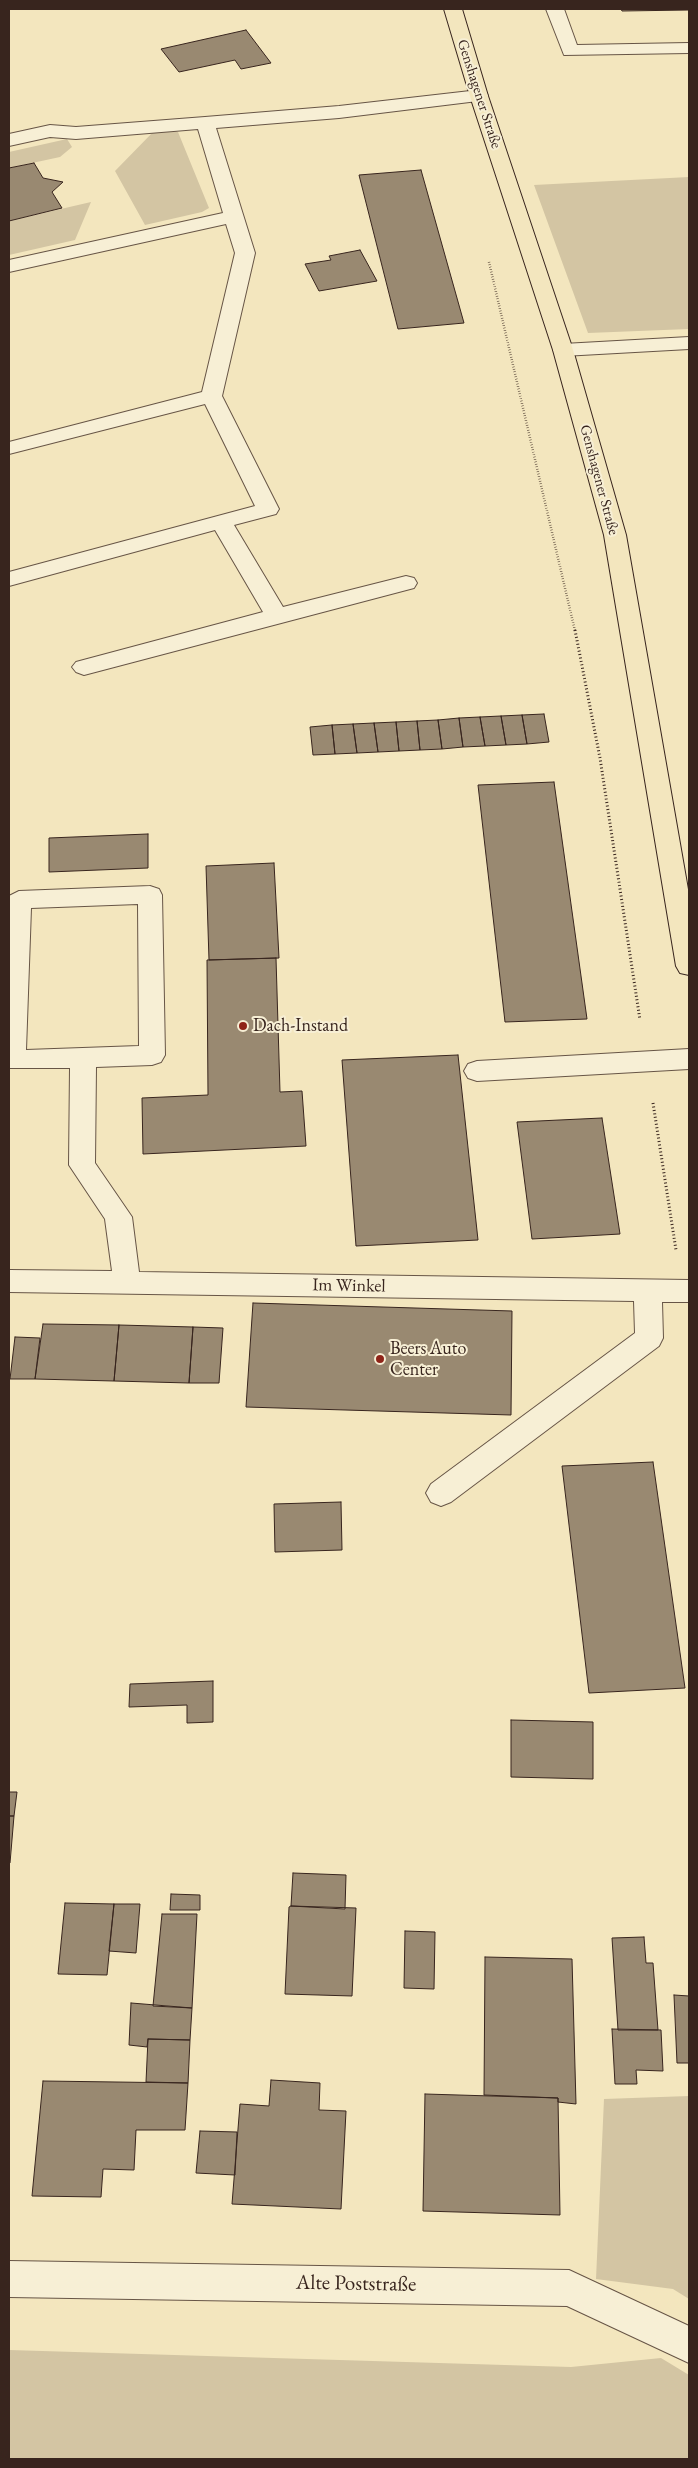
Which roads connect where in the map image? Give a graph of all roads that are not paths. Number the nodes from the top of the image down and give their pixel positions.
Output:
1 (453, 9) edge
2 (555, 9) edge
3 (689, 48) edge
4 (479, 96) junction
5 (205, 123) junction
6 (9, 140) edge
7 (233, 217) junction
8 (9, 266) edge
9 (689, 343) edge
10 (563, 350) junction
11 (212, 396) junction
12 (9, 448) edge
13 (221, 522) junction
14 (9, 579) edge
15 (406, 582) dead end
16 (277, 616) junction
17 (84, 667) dead end
18 (689, 966) edge
19 (83, 1057) junction
20 (689, 1059) edge
21 (477, 1071) dead end
22 (9, 1281) edge
23 (128, 1283) junction
24 (648, 1290) junction
25 (686, 1291) edge
26 (441, 1493) dead end
27 (9, 2279) edge
28 (689, 2345) edge

1 - 4 main road, Genshagener Straße
2 - 3 street
4 - 5 street
4 - 10 main road, Genshagener Straße
5 - 6 street
5 - 7 street
7 - 8 street
7 - 11 street
9 - 10 street
10 - 18 main road, Genshagener Straße
11 - 12 street
11 - 13 street
13 - 14 street
13 - 16 street
15 - 16 street
16 - 17 street
19 - 19 street
19 - 23 street
20 - 21 street
22 - 23 street, Im Winkel
23 - 24 street, Im Winkel
24 - 25 street, Im Winkel
24 - 26 street
27 - 28 street, Alte Poststraße

